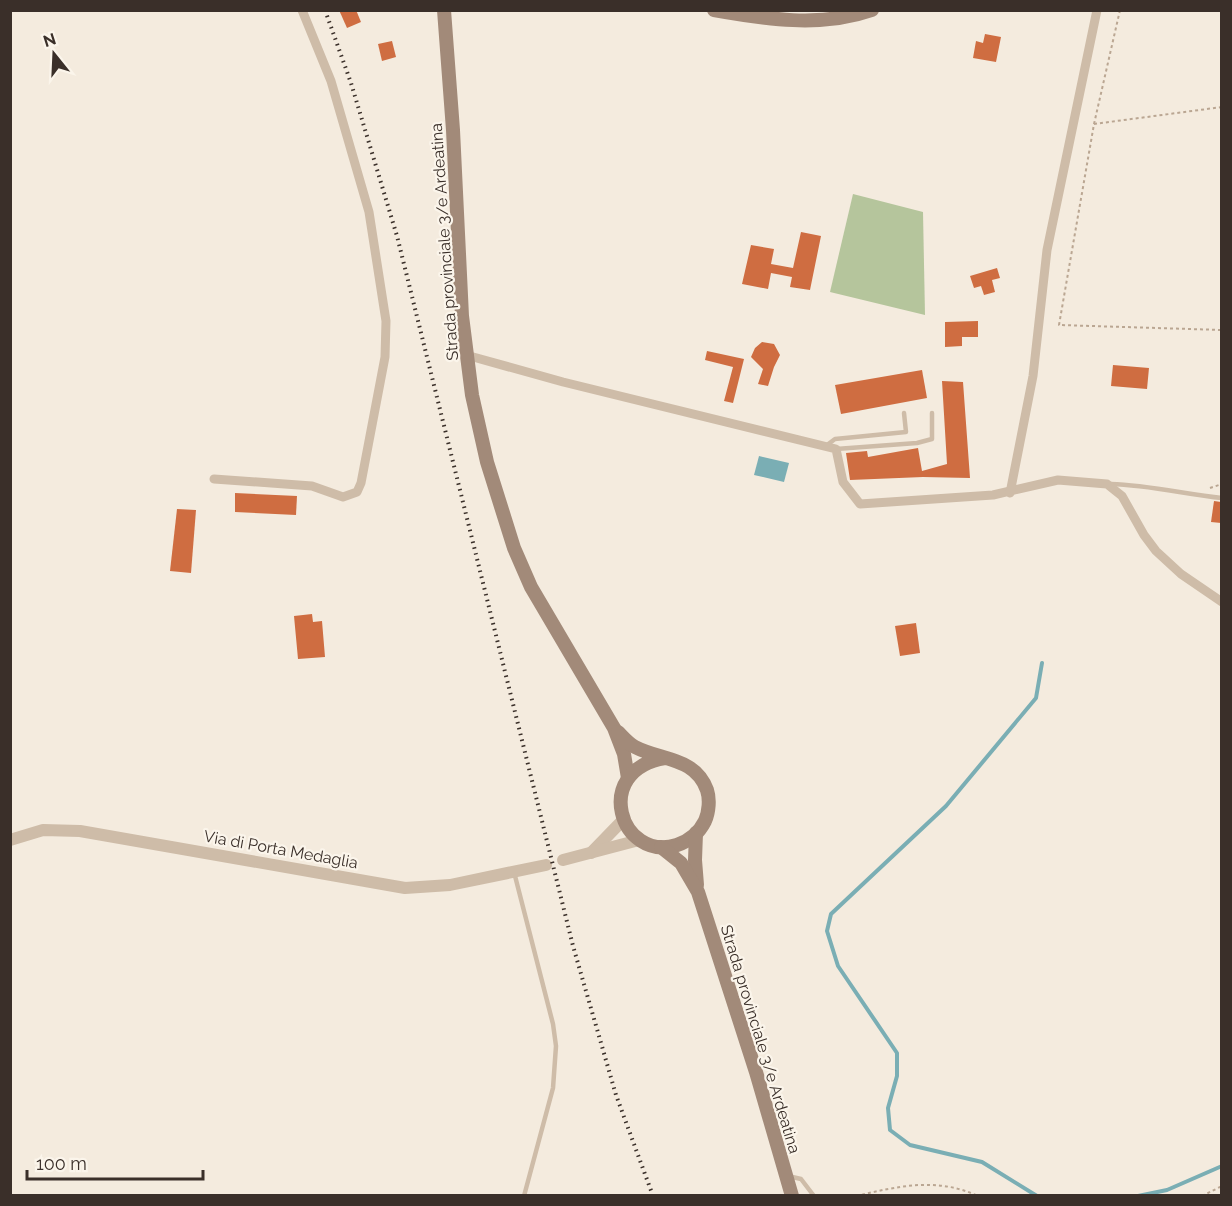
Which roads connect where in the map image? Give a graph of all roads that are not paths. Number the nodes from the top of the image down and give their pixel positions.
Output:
1 (302, 10) edge
2 (444, 10) edge
3 (714, 10) edge
4 (872, 10) edge
5 (1097, 10) edge
6 (466, 356) junction
7 (904, 413) dead end
8 (932, 413) dead end
9 (824, 447) junction
10 (836, 450) junction
11 (214, 479) dead end
12 (1107, 484) junction
13 (1010, 492) junction
14 (1221, 498) edge
15 (1221, 602) edge
16 (614, 728) junction
17 (666, 758) junction
18 (628, 778) junction
19 (624, 819) junction
20 (696, 833) junction
21 (10, 840) edge
22 (639, 840) junction
23 (661, 847) junction
24 (590, 854) junction
25 (563, 860) dead end
26 (546, 865) dead end
27 (514, 872) junction
28 (698, 892) junction
29 (786, 1175) junction
30 (524, 1196) edge
31 (792, 1196) edge
32 (814, 1196) edge

1 - 11 street
2 - 6 main road, Strada provinciale 3/e Ardeatina
3 - 4 main road
5 - 13 street
6 - 9 street
6 - 16 main road, Strada provinciale 3/e Ardeatina
7 - 9 lane
8 - 10 lane
9 - 10 street
10 - 13 street
12 - 13 street
12 - 14 lane
12 - 15 street
16 - 17 main road, Strada provinciale 3/e Ardeatina
16 - 18 main road, Strada provinciale 3/e Ardeatina
17 - 18 main road
17 - 20 main road, Strada provinciale 3/e Ardeatina
18 - 19 main road, Strada provinciale 3/e Ardeatina
19 - 22 main road
19 - 24 street
20 - 23 main road
20 - 28 main road, Strada provinciale 3/e Ardeatina
21 - 27 street, Via di Porta Medaglia
22 - 23 main road, Strada provinciale 3/e Ardeatina
22 - 24 street
23 - 28 main road, Strada provinciale 3/e Ardeatina
24 - 25 street
26 - 27 street, Via di Porta Medaglia
27 - 30 lane
28 - 29 main road, Strada provinciale 3/e Ardeatina
29 - 31 main road, Strada provinciale 3/e Ardeatina
29 - 32 lane

